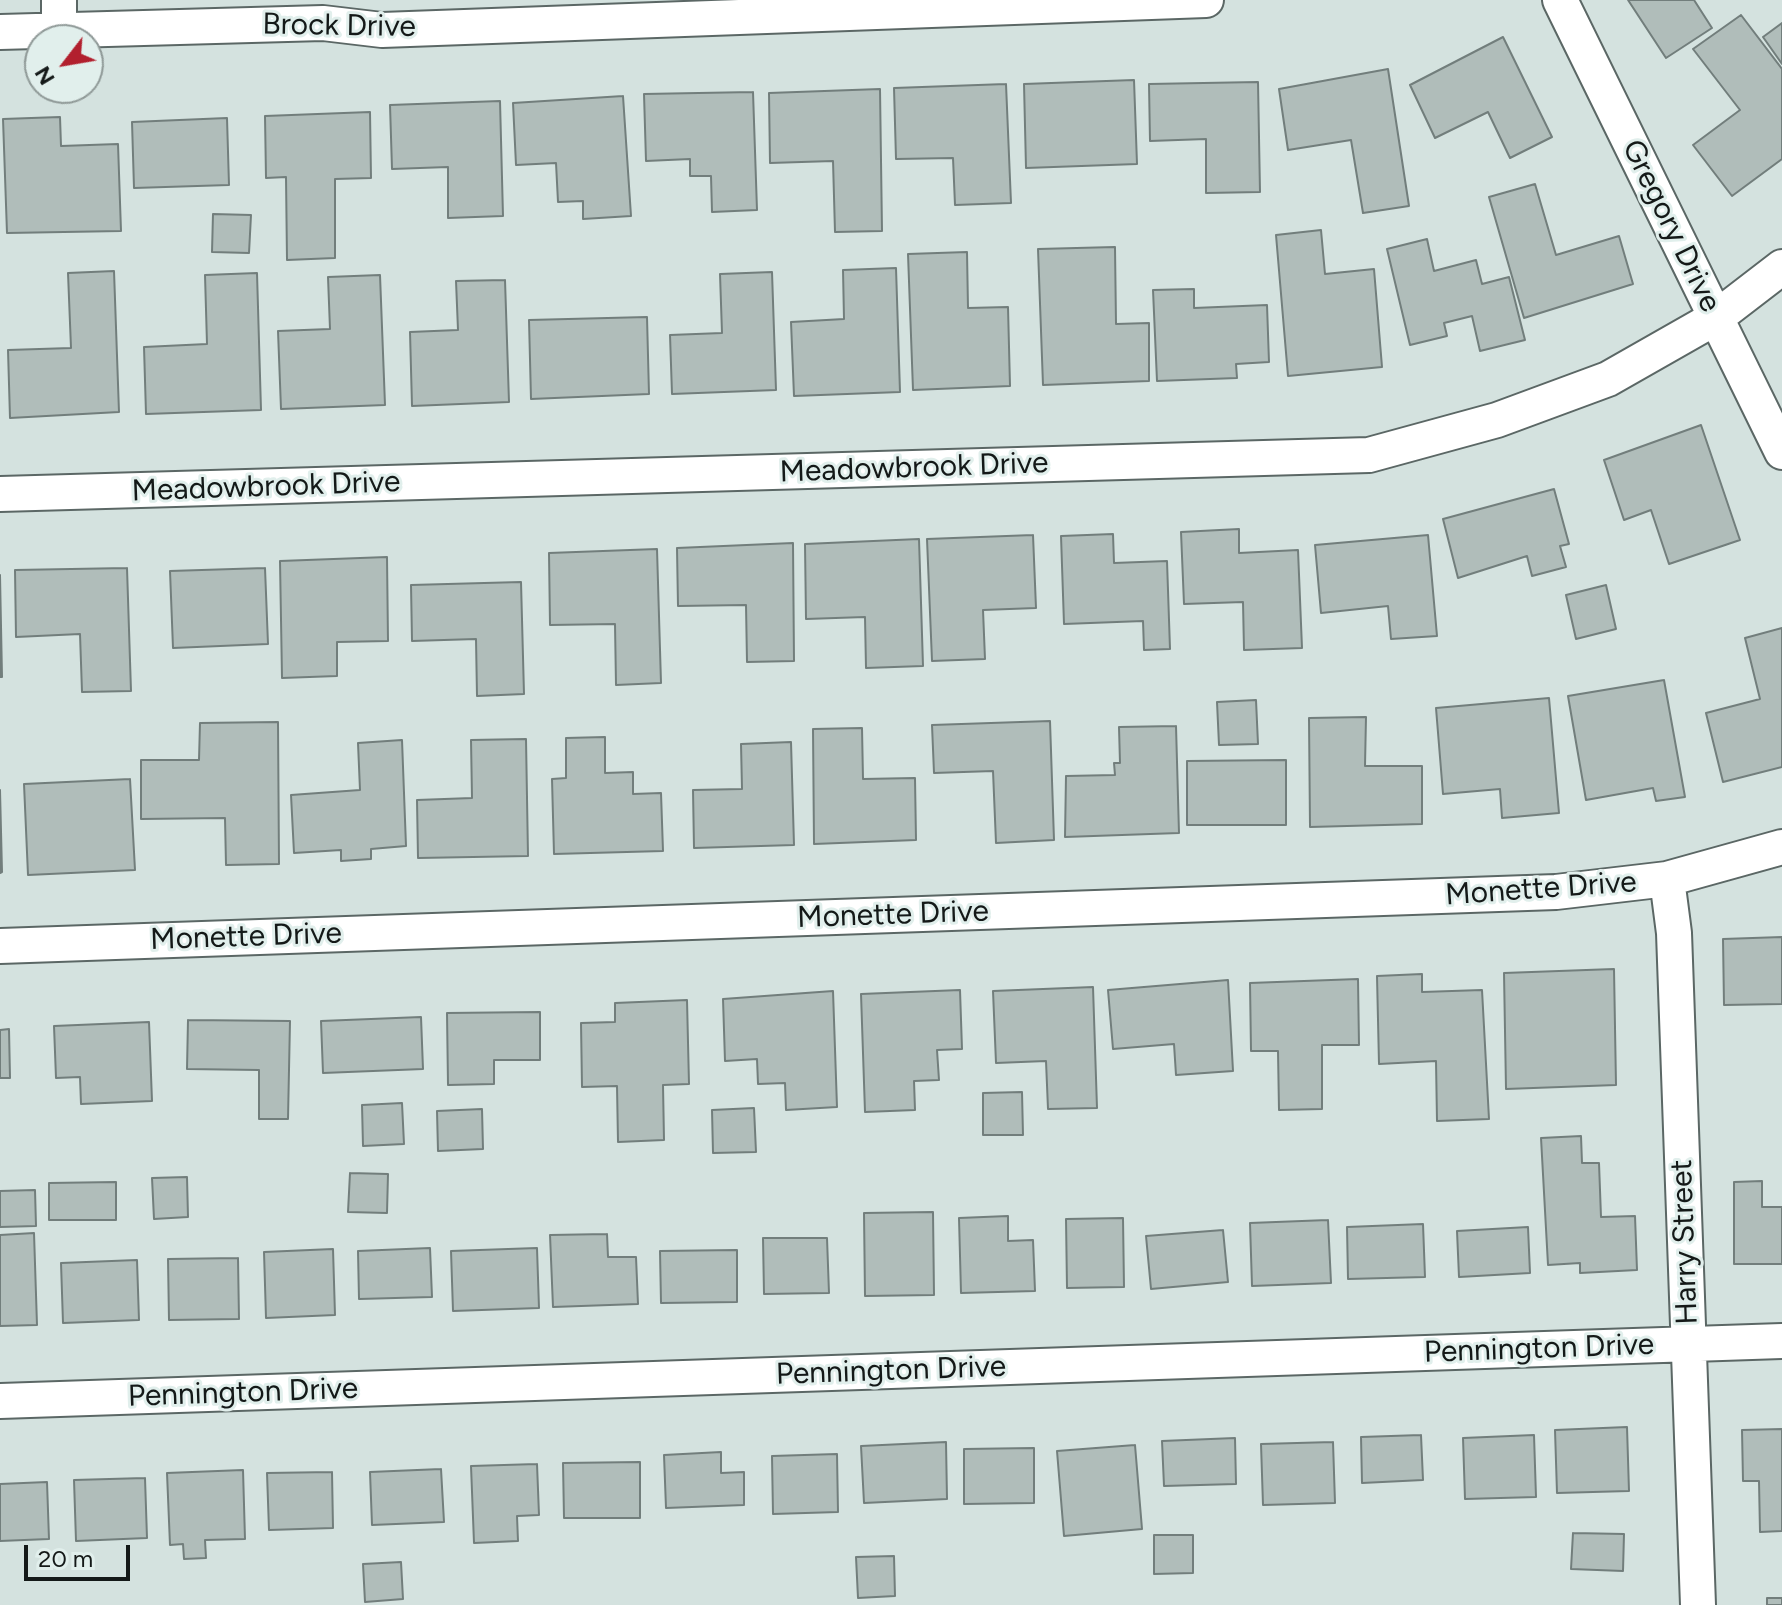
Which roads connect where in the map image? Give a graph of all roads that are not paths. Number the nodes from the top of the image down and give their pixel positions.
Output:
1 (1206, 0) edge
2 (1560, 0) edge
3 (323, 11) edge
4 (59, 15) edge
5 (0, 32) edge
6 (1782, 267) edge
7 (1717, 317) junction
8 (1782, 452) edge
9 (0, 494) edge
10 (1782, 847) edge
11 (1667, 879) junction
12 (0, 946) edge
13 (1782, 1341) edge
14 (1689, 1344) junction
15 (0, 1401) edge
16 (1698, 1605) edge

1 - 3 street, Brock Drive
2 - 7 street, Gregory Drive
3 - 4 street, Brock Drive
4 - 5 street, Brock Drive
6 - 7 street, Meadowbrook Drive
7 - 8 street, Gregory Drive
7 - 9 street, Meadowbrook Drive
10 - 11 street, Monette Drive
11 - 12 street, Monette Drive
11 - 14 street, Harry Street
13 - 14 street, Pennington Drive
14 - 15 street, Pennington Drive
14 - 16 street, Harry Street

